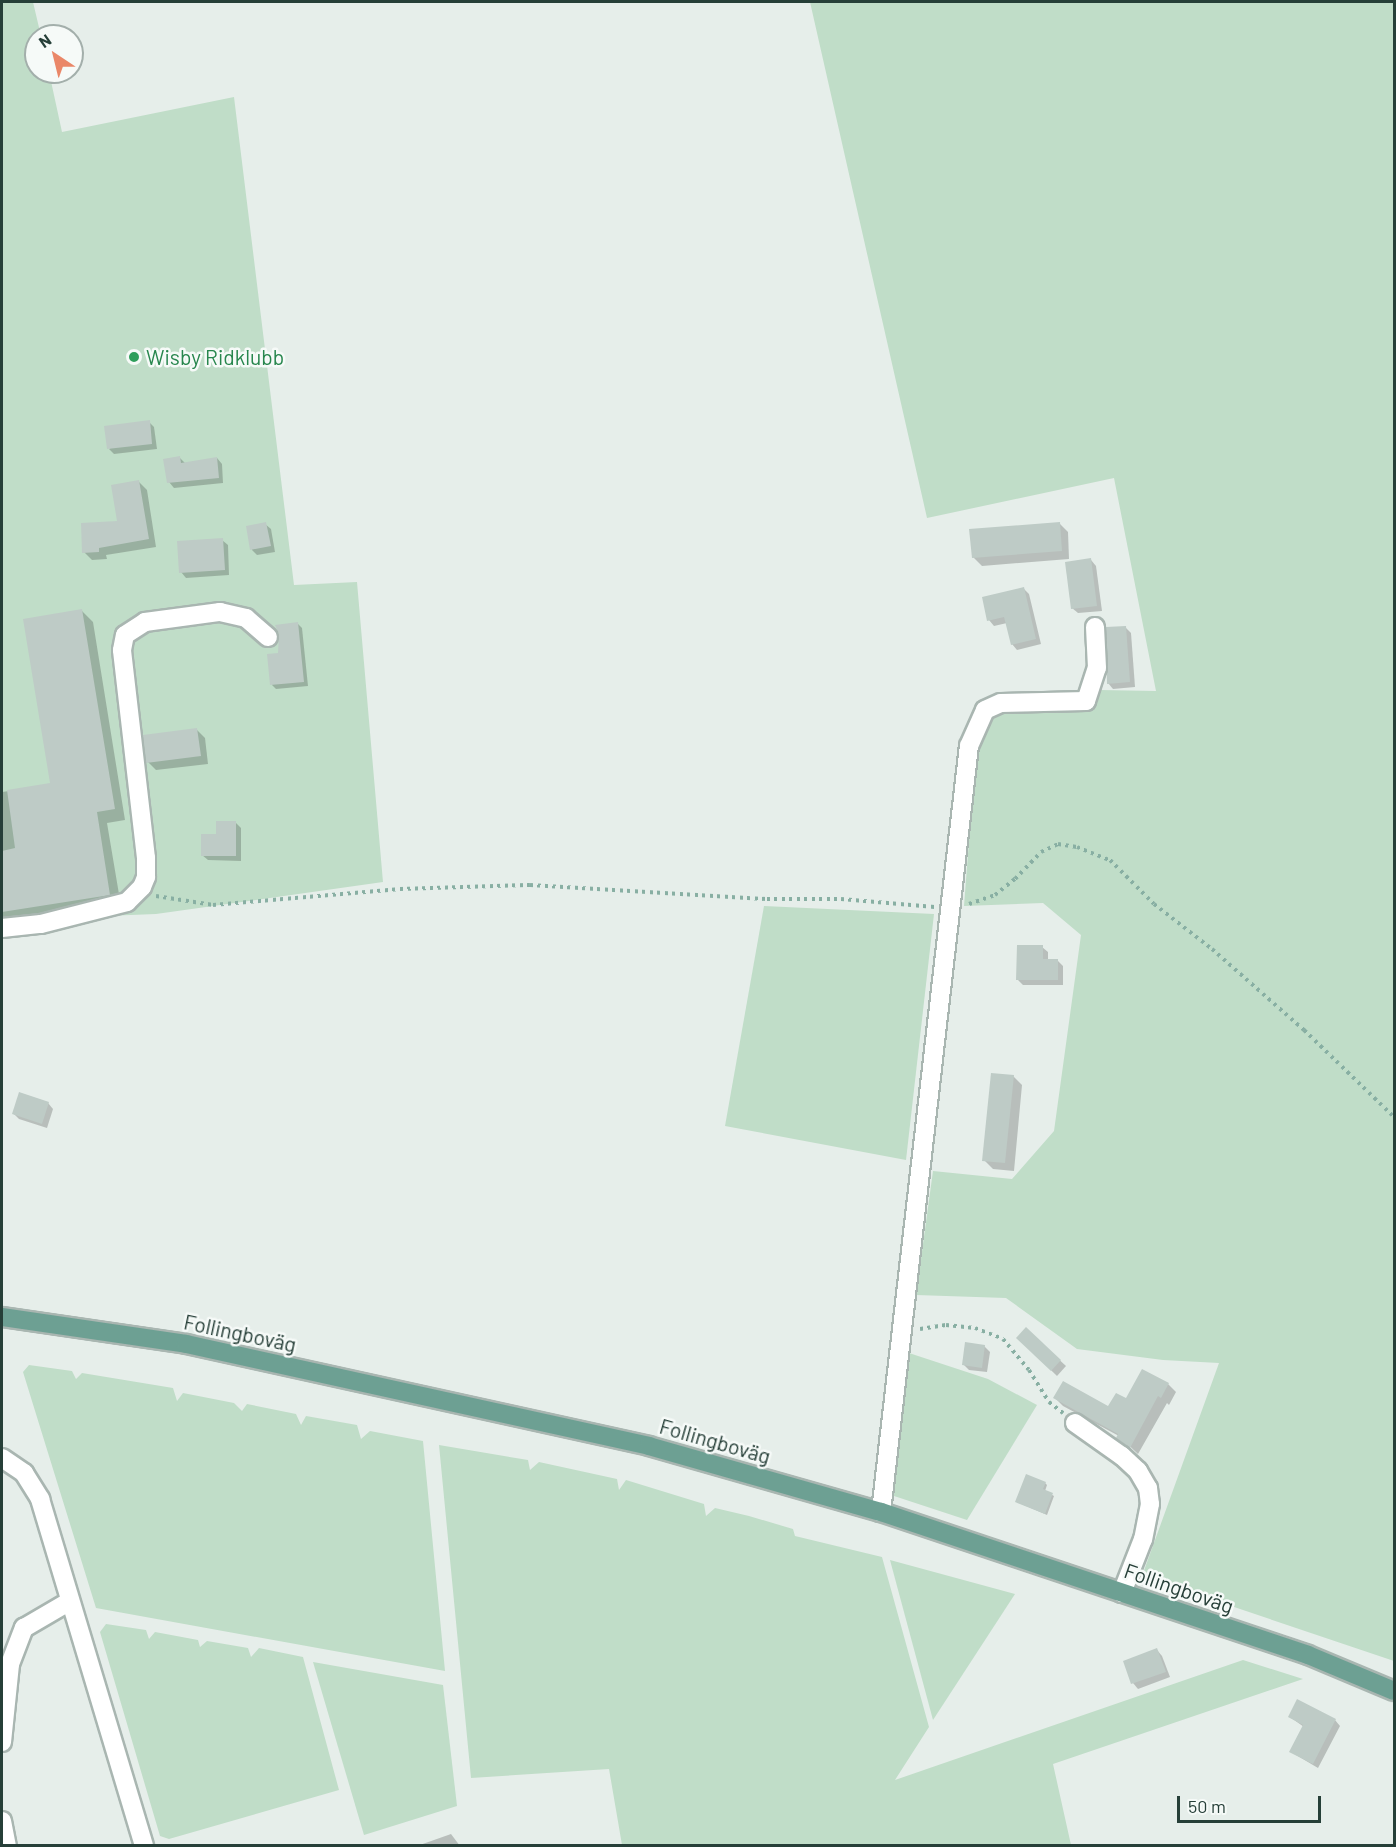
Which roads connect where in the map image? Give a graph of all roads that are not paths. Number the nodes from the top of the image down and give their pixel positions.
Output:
1 (1095, 627) dead end
2 (268, 637) dead end
3 (2, 928) edge
4 (2, 1317) edge
5 (1075, 1423) road end
6 (2, 1458) edge
7 (881, 1512) junction
8 (1122, 1593) junction
9 (70, 1601) junction
10 (1395, 1691) edge
11 (2, 1742) edge
12 (2, 1821) edge
13 (7, 1845) edge
14 (144, 1845) edge

1 - 7 street
2 - 3 street
4 - 7 main road, Follingboväg
5 - 8 street
6 - 9 street
7 - 8 main road, Follingboväg
8 - 10 main road, Follingboväg
9 - 11 street
9 - 14 street
12 - 13 street

